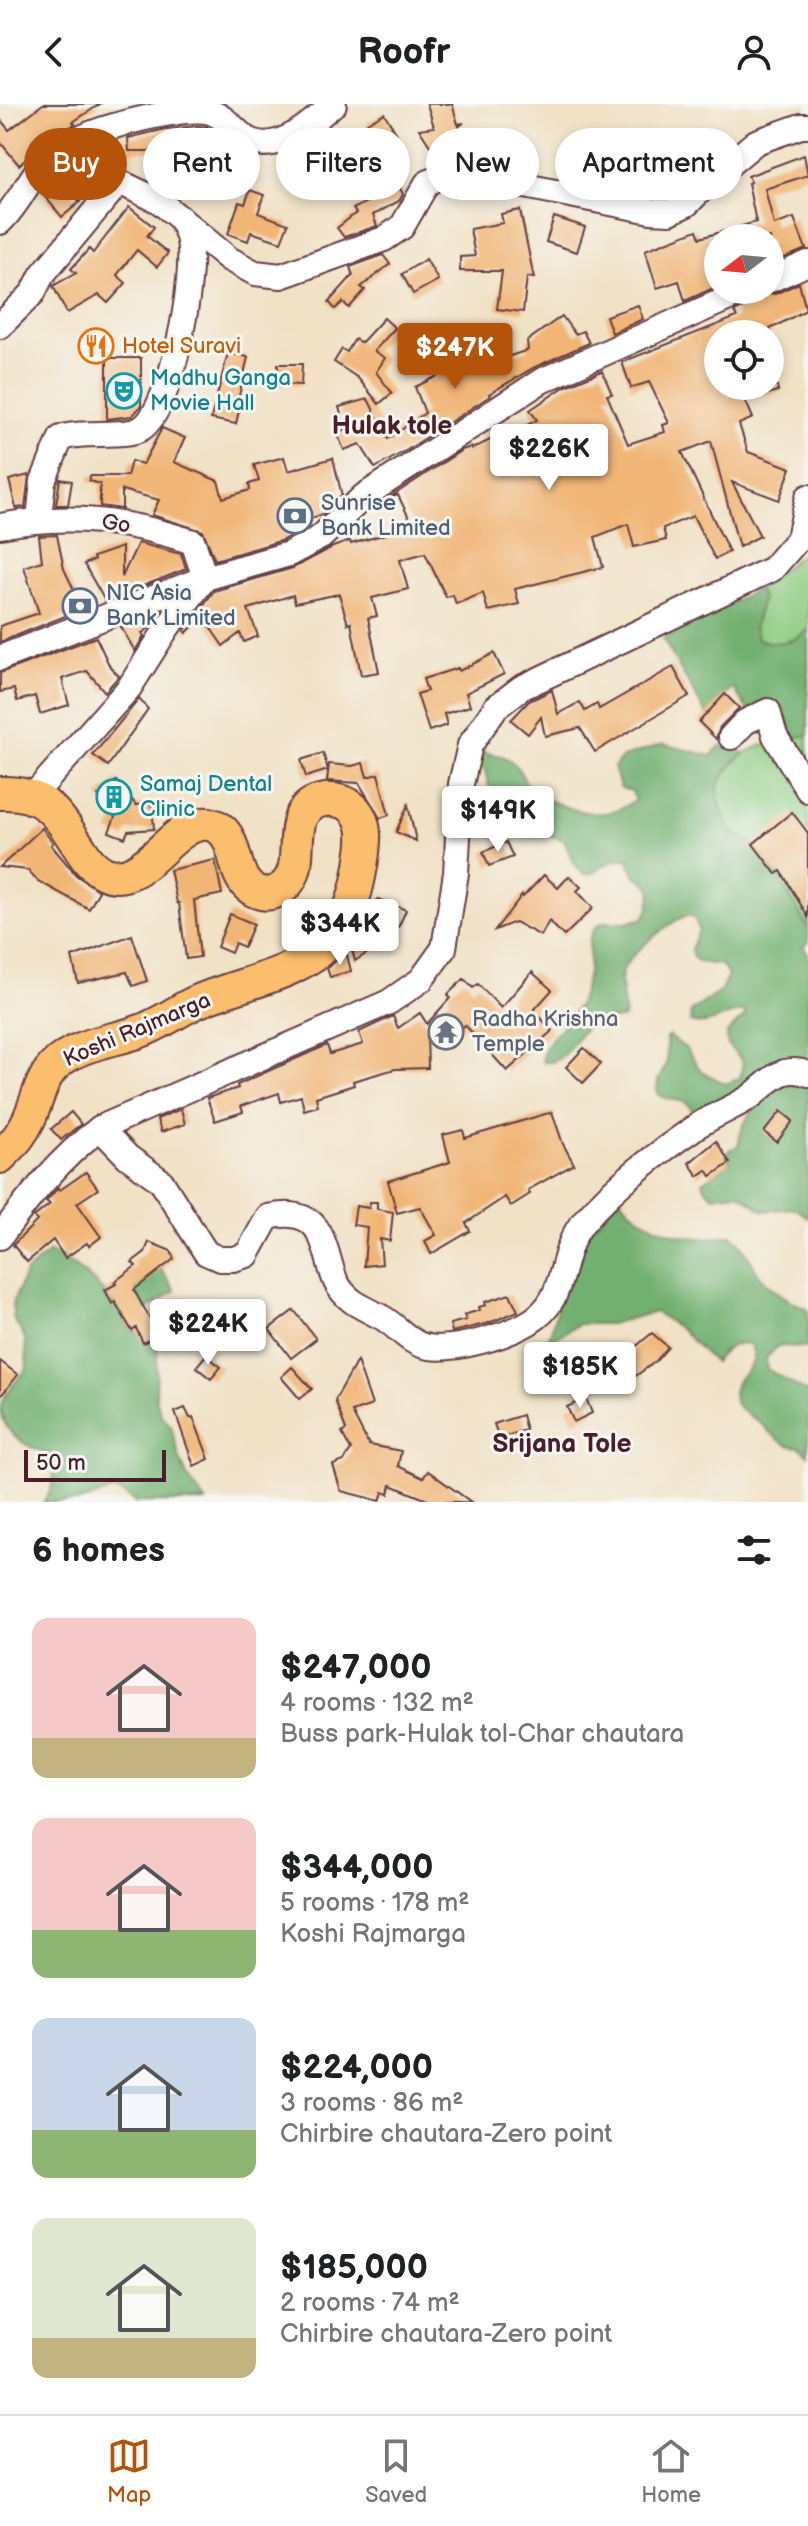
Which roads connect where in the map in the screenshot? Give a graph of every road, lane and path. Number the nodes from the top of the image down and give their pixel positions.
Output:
1 (334, 104) edge
2 (150, 111) edge
3 (808, 126) edge
4 (105, 128) edge
5 (127, 186) edge
6 (24, 194) edge
7 (104, 200) edge
8 (180, 218) junction
9 (0, 222) edge
10 (808, 263) edge
11 (784, 274) edge
12 (715, 304) edge
13 (0, 326) edge
14 (808, 497) edge
15 (39, 519) junction
16 (0, 526) edge
17 (205, 578) junction
18 (0, 658) edge
19 (731, 737) dead end
20 (808, 790) edge
21 (16, 795) edge
22 (807, 1073) edge
23 (100, 1128) junction
24 (0, 1157) edge
25 (0, 1237) edge

1 - 2 street
2 - 4 street
3 - 8 street
5 - 8 street
6 - 9 street
7 - 13 street
8 - 15 street
10 - 11 street
12 - 17 street
14 - 23 street
15 - 16 street, Go
15 - 17 street, Go
17 - 18 street
17 - 21 street
19 - 20 street
21 - 24 main road, Koshi Rajmarga
22 - 23 street
23 - 25 street

